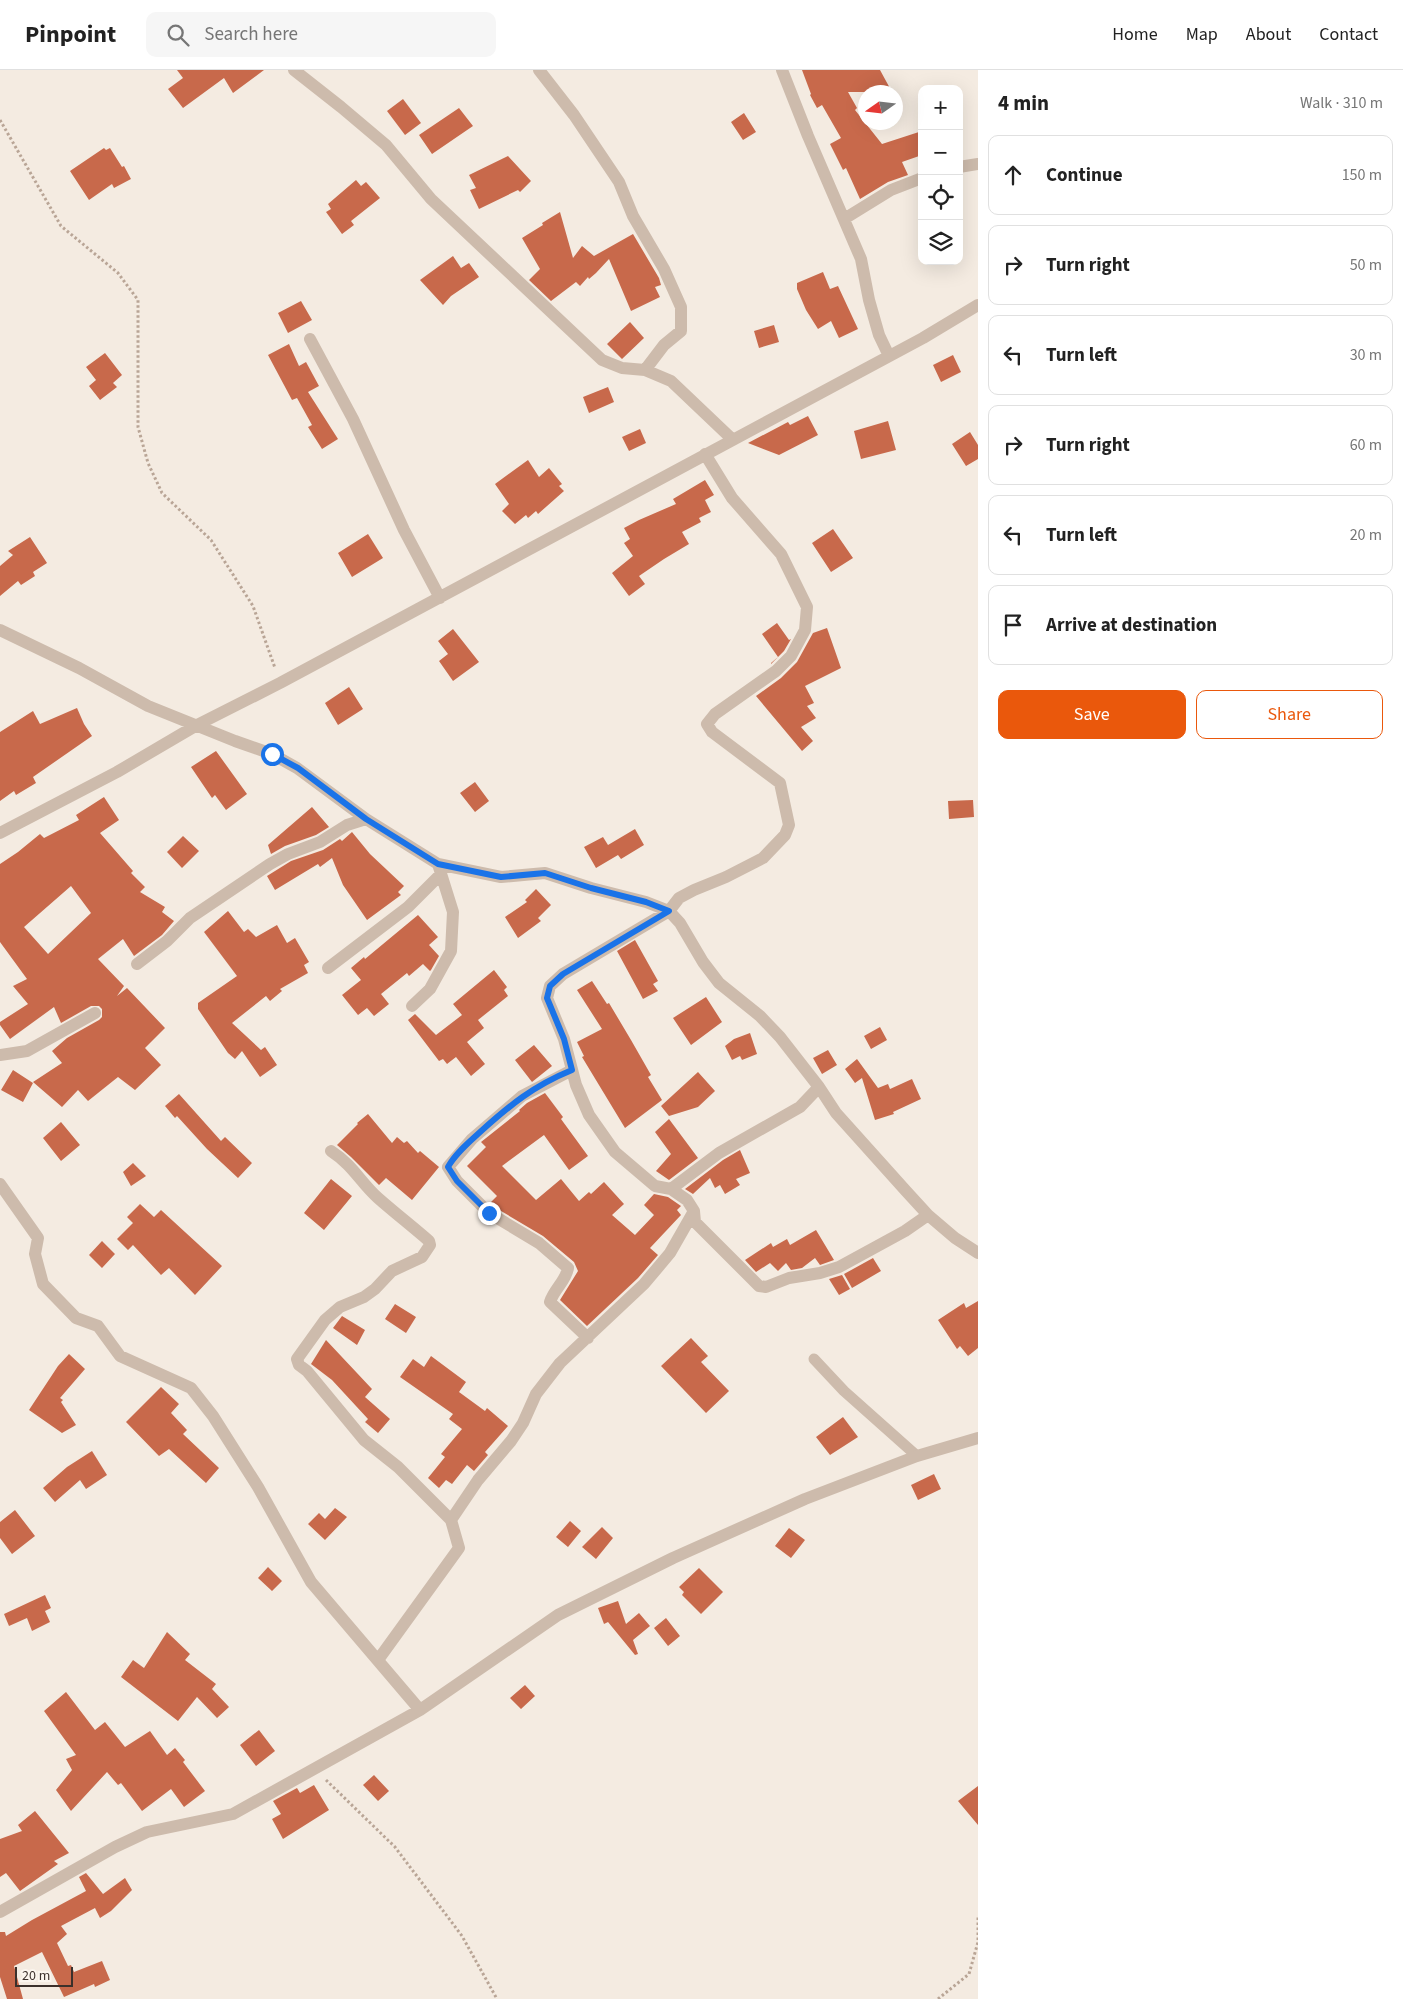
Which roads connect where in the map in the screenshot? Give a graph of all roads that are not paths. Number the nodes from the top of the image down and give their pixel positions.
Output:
1 (294, 70) edge
2 (539, 70) edge
3 (782, 70) edge
4 (978, 164) edge
5 (963, 166) edge
6 (918, 180) edge
7 (844, 219) junction
8 (978, 305) edge
9 (310, 339) dead end
10 (889, 356) junction
11 (645, 370) junction
12 (732, 439) junction
13 (705, 454) junction
14 (440, 598) junction
15 (0, 630) edge
16 (197, 725) junction
17 (366, 819) junction
18 (0, 833) edge
19 (440, 869) junction
20 (669, 911) junction
21 (137, 964) dead end
22 (328, 968) dead end
23 (412, 1006) dead end
24 (95, 1013) dead end
25 (0, 1055) edge
26 (572, 1070) junction
27 (819, 1088) junction
28 (331, 1152) dead end
29 (0, 1184) edge
30 (671, 1188) junction
31 (694, 1211) junction
32 (928, 1215) junction
33 (978, 1253) edge
34 (588, 1338) junction
35 (814, 1359) dead end
36 (978, 1438) edge
37 (917, 1456) junction
38 (451, 1520) junction
39 (378, 1660) junction
40 (420, 1710) junction
41 (0, 1912) edge

1 - 11 street
2 - 11 street
3 - 7 street
4 - 5 street
6 - 7 street
7 - 10 street
8 - 10 street
9 - 14 street
10 - 12 street
11 - 12 street
12 - 13 street
13 - 14 street
13 - 20 street
14 - 16 street
15 - 16 street
16 - 17 street
16 - 18 street
17 - 19 street
17 - 21 street
19 - 20 street
19 - 22 street
19 - 23 street
20 - 26 street
20 - 27 street
24 - 25 street
26 - 30 street
26 - 34 street
27 - 30 street
27 - 32 street
28 - 38 street
29 - 39 street
30 - 31 street
31 - 32 street
31 - 34 street
32 - 33 street
34 - 38 street
35 - 37 lane
36 - 37 street
37 - 40 street
38 - 39 street
39 - 40 street
40 - 41 street

